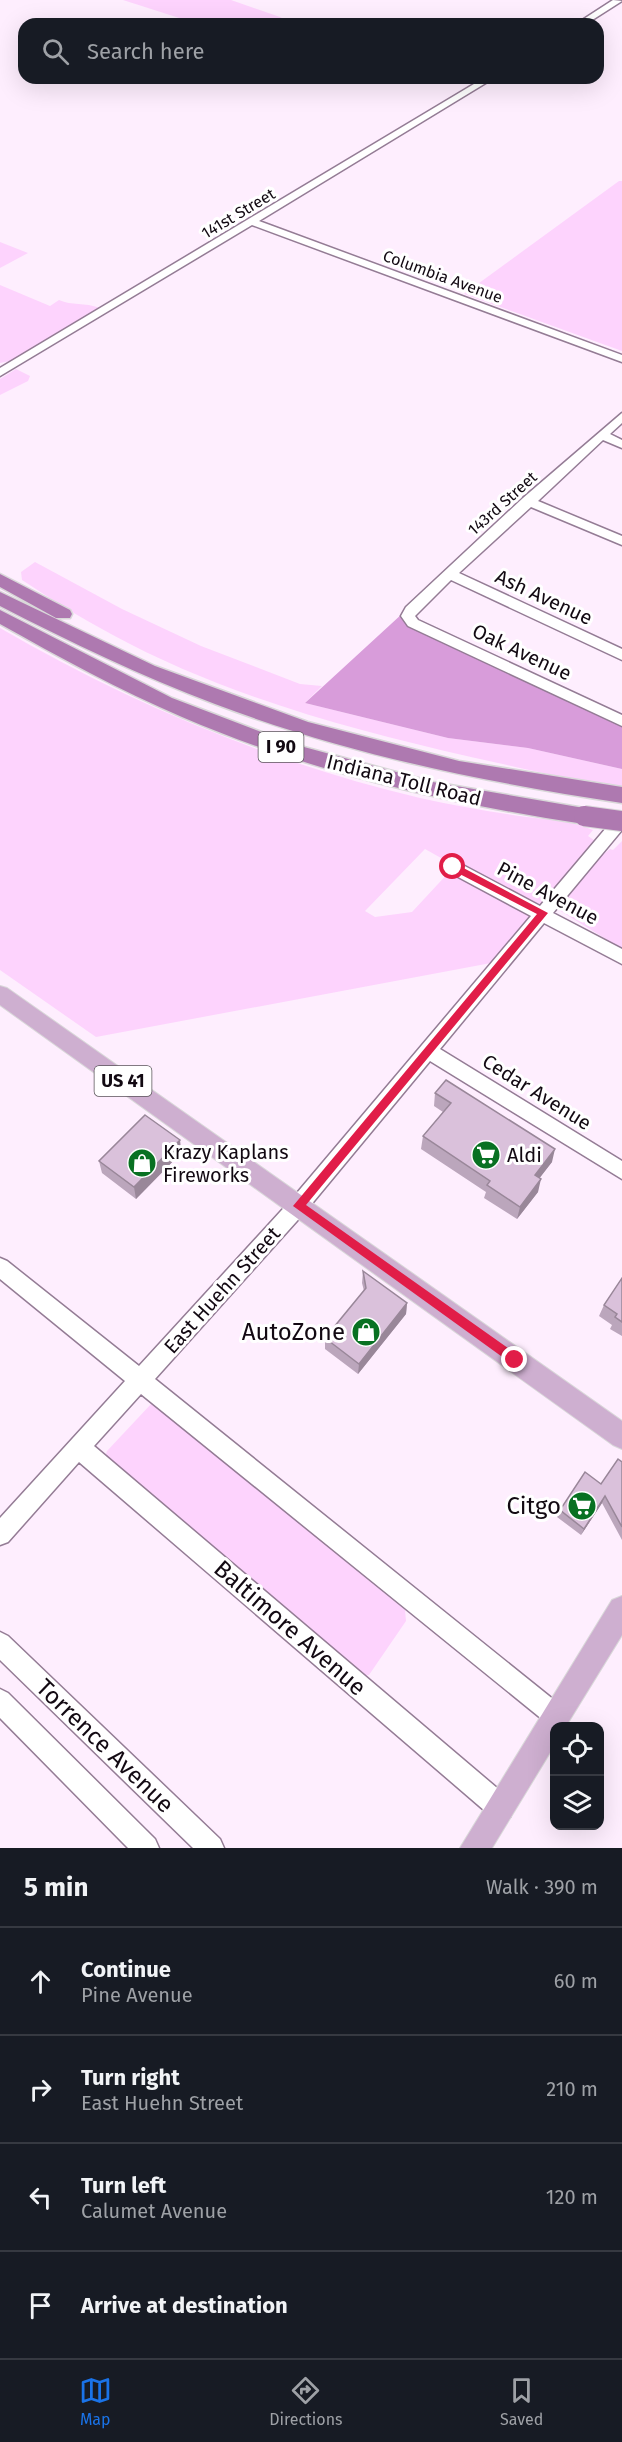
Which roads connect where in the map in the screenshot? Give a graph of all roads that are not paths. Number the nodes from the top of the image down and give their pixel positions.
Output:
1 (619, 0) edge
2 (590, 18) edge
3 (480, 84) edge
4 (253, 222) junction
5 (622, 358) edge
6 (0, 373) edge
7 (622, 417) edge
8 (601, 435) junction
9 (622, 444) edge
10 (527, 501) junction
11 (622, 542) edge
12 (449, 574) junction
13 (0, 580) edge
14 (0, 598) edge
15 (0, 616) edge
16 (408, 616) joint
17 (622, 655) edge
18 (259, 714) junction
19 (622, 721) edge
20 (612, 794) edge
21 (622, 820) edge
22 (453, 867) dead end
23 (543, 913) junction
24 (622, 957) edge
25 (0, 994) edge
26 (428, 1051) junction
27 (622, 1171) edge
28 (298, 1206) junction
29 (0, 1267) edge
30 (140, 1380) junction
31 (622, 1436) edge
32 (79, 1448) junction
33 (0, 1534) edge
34 (622, 1610) edge
35 (0, 1644) edge
36 (0, 1701) edge
37 (556, 1716) junction
38 (501, 1808) junction
39 (146, 1848) edge
40 (211, 1848) edge
41 (475, 1848) edge

1 - 2 street
3 - 4 street, 141st Street
4 - 5 street, Columbia Avenue
4 - 6 street, 141st Street
7 - 8 street, 143rd Street
8 - 9 street
8 - 10 street, 143rd Street
10 - 11 street
10 - 12 street, 143rd Street
12 - 16 street, 143rd Street
12 - 17 street, Ash Avenue
13 - 18 highway
14 - 18 highway, Indiana Toll Road / I 90
15 - 21 highway, Indiana Toll Road / I 90, bridge
16 - 19 street, Oak Avenue
18 - 20 highway, Indiana Toll Road / I 90
21 - 23 street, East Huehn Street
22 - 23 street, Pine Avenue
23 - 24 street, Pine Avenue
23 - 26 street, East Huehn Street
25 - 28 main road, US 41
26 - 27 street, Cedar Avenue
26 - 28 street, East Huehn Street
28 - 30 street, East Huehn Street
28 - 31 main road, US 41
29 - 30 street
30 - 32 street, East Huehn Street
30 - 37 street
32 - 33 street, East Huehn Street
32 - 38 street, Baltimore Avenue
34 - 37 main road
35 - 40 street, Torrence Avenue
36 - 39 street, Torrence Avenue
37 - 38 main road
38 - 41 main road

